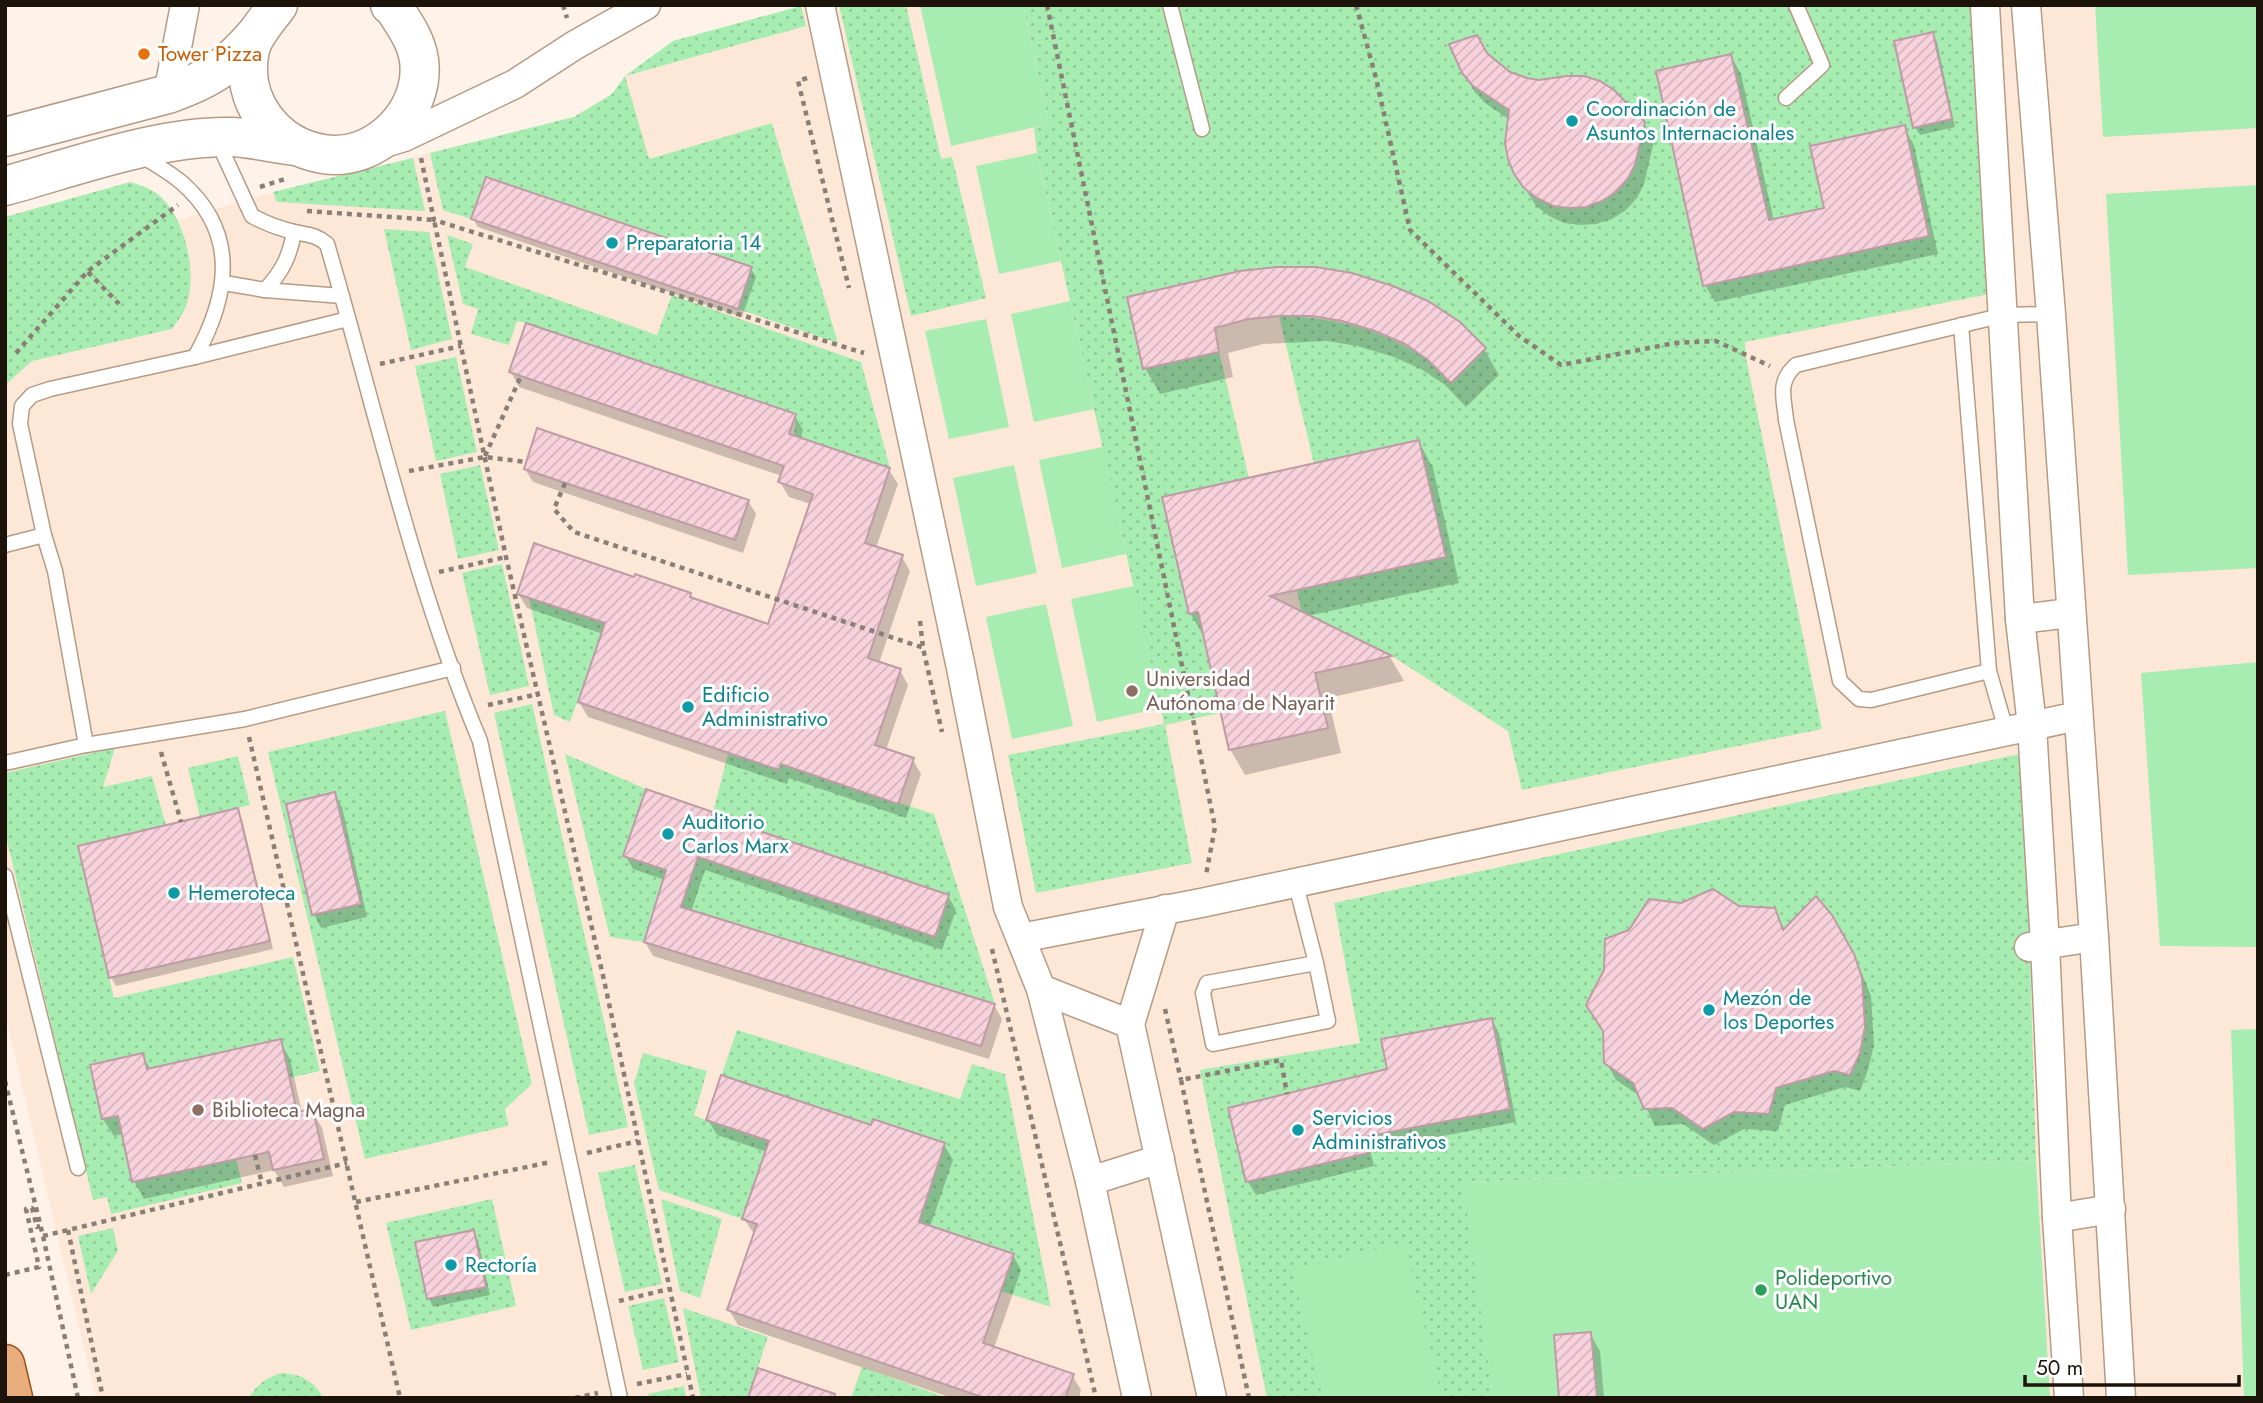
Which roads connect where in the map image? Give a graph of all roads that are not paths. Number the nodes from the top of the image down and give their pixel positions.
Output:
1 (185, 5) edge
2 (390, 5) edge
3 (646, 5) edge
4 (820, 5) edge
5 (1170, 5) edge
6 (1796, 5) edge
7 (1985, 5) edge
8 (2026, 5) edge
9 (270, 17) edge
10 (413, 22) edge
11 (168, 94) junction
12 (1786, 98) dead end
13 (1202, 129) dead end
14 (1994, 132) junction
15 (2035, 136) junction
16 (5, 137) edge
17 (216, 138) junction
18 (134, 151) junction
19 (355, 152) junction
20 (291, 163) junction
21 (5, 186) edge
22 (295, 232) junction
23 (224, 283) junction
24 (265, 289) junction
25 (342, 296) junction
26 (2052, 314) junction
27 (2004, 315) junction
28 (348, 319) junction
29 (1961, 325) junction
30 (195, 358) junction
31 (44, 535) junction
32 (5, 545) edge
33 (2070, 613) junction
34 (2020, 619) junction
35 (453, 668) junction
36 (1989, 671) junction
37 (2078, 716) junction
38 (2019, 728) junction
39 (86, 745) junction
40 (5, 763) edge
41 (5, 876) edge
42 (1295, 881) junction
43 (1165, 909) junction
44 (2094, 937) junction
45 (1021, 938) junction
46 (2037, 945) junction
47 (1316, 963) junction
48 (1041, 989) junction
49 (1130, 1024) junction
50 (1160, 1159) junction
51 (79, 1168) dead end
52 (1090, 1181) junction
53 (2110, 1209) junction
54 (2057, 1218) junction
55 (5, 1364) edge
56 (13, 1398) edge
57 (620, 1398) edge
58 (1137, 1398) edge
59 (1212, 1398) edge
60 (2069, 1398) edge
61 (2121, 1398) edge

1 - 11 street
2 - 10 main road
3 - 19 street
4 - 45 street
5 - 13 lane
6 - 12 lane
7 - 14 street
8 - 15 street
9 - 11 main road
9 - 20 main road
10 - 19 main road
11 - 16 main road
14 - 15 street
14 - 27 street
15 - 26 street
17 - 18 main road
17 - 20 main road
17 - 22 lane
18 - 21 main road
18 - 23 lane
19 - 20 main road
22 - 24 lane
22 - 25 lane
23 - 24 lane
23 - 30 lane
24 - 25 lane
25 - 28 lane
26 - 27 lane
26 - 33 street
27 - 29 lane
27 - 34 street
28 - 30 lane
28 - 35 lane
29 - 36 lane
29 - 36 lane
30 - 31 lane
31 - 32 lane
31 - 39 lane
33 - 34 street
33 - 37 street
34 - 38 street
35 - 39 lane
35 - 57 lane
36 - 38 lane
37 - 38 street
37 - 44 street
38 - 42 street
38 - 46 street
39 - 40 lane
41 - 51 lane
42 - 43 street
42 - 47 lane
43 - 45 street
43 - 49 street
44 - 46 street
44 - 53 street
45 - 48 street
46 - 54 street
47 - 47 lane
48 - 49 street
48 - 52 street
49 - 50 street
50 - 52 street
50 - 59 street
52 - 58 street
53 - 54 street
53 - 61 street
54 - 60 street
55 - 56 main road

